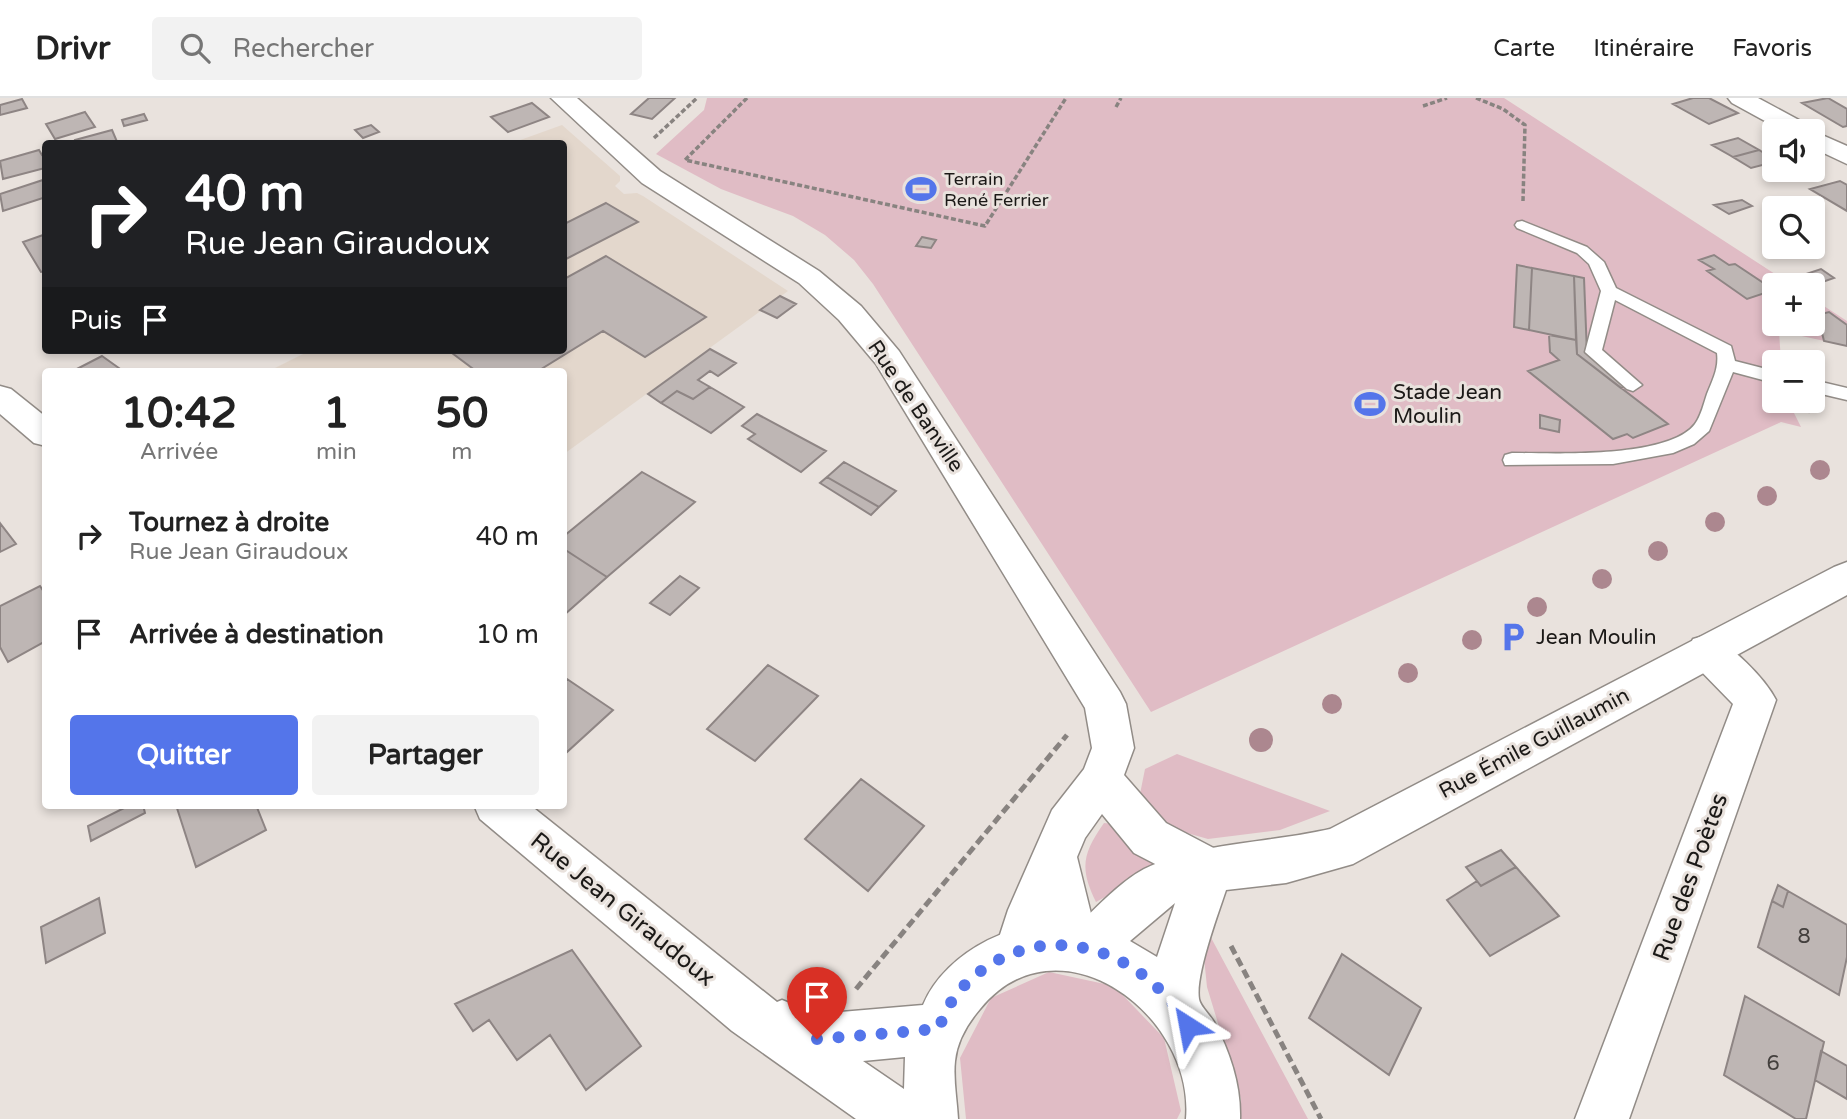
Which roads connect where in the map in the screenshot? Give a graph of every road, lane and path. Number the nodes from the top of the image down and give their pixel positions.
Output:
1 (563, 98) edge
2 (697, 98) edge
3 (747, 98) edge
4 (1066, 98) edge
5 (1121, 98) edge
6 (1444, 98) edge
7 (1476, 98) edge
8 (1740, 98) edge
9 (1423, 106) dead end
10 (1116, 107) dead end
11 (1779, 119) edge
12 (1825, 144) edge
13 (1847, 156) edge
14 (627, 157) junction
15 (1522, 225) joint
16 (1609, 291) junction
17 (1727, 365) junction
18 (1762, 374) edge
19 (1633, 384) dead end
20 (1825, 389) edge
21 (1847, 394) edge
22 (0, 397) edge
23 (42, 432) edge
24 (1512, 460) dead end
25 (1847, 577) edge
26 (1707, 651) junction
27 (1105, 704) junction
28 (1101, 780) junction
29 (501, 809) edge
30 (1055, 859) junction
31 (1209, 870) junction
32 (1230, 944) dead end
33 (1082, 947) junction
34 (1019, 950) junction
35 (854, 992) dead end
36 (1174, 1002) junction
37 (750, 1013) junction
38 (938, 1029) junction
39 (901, 1119) edge
40 (931, 1119) edge
41 (1213, 1119) edge
42 (1321, 1119) edge
43 (1602, 1119) edge

1 - 14 street, Rue de Banville
2 - 14 path
3 - 4 path
5 - 10 path
6 - 9 path
7 - 15 path
8 - 11 street
12 - 13 street
14 - 27 street, Rue de Banville
15 - 16 lane
16 - 17 lane
16 - 19 lane
17 - 18 lane
17 - 24 lane
20 - 21 lane
22 - 23 street
25 - 26 street, Rue Émile Guillaumin
26 - 31 street, Rue Émile Guillaumin
26 - 43 street, Rue des Poètes
27 - 28 street, Rue de Banville
27 - 35 path
28 - 30 street, Rue de Banville
28 - 31 street
29 - 37 street, Rue Jean Giraudoux
30 - 33 street
30 - 34 street, Rue de Banville
31 - 33 street, Rue Émile Guillaumin
31 - 36 street
32 - 42 path
33 - 34 street
33 - 36 street
34 - 38 street
36 - 41 street
37 - 38 street, Rue Jean Giraudoux
37 - 39 street, Rue Jean Giraudoux
38 - 40 street

